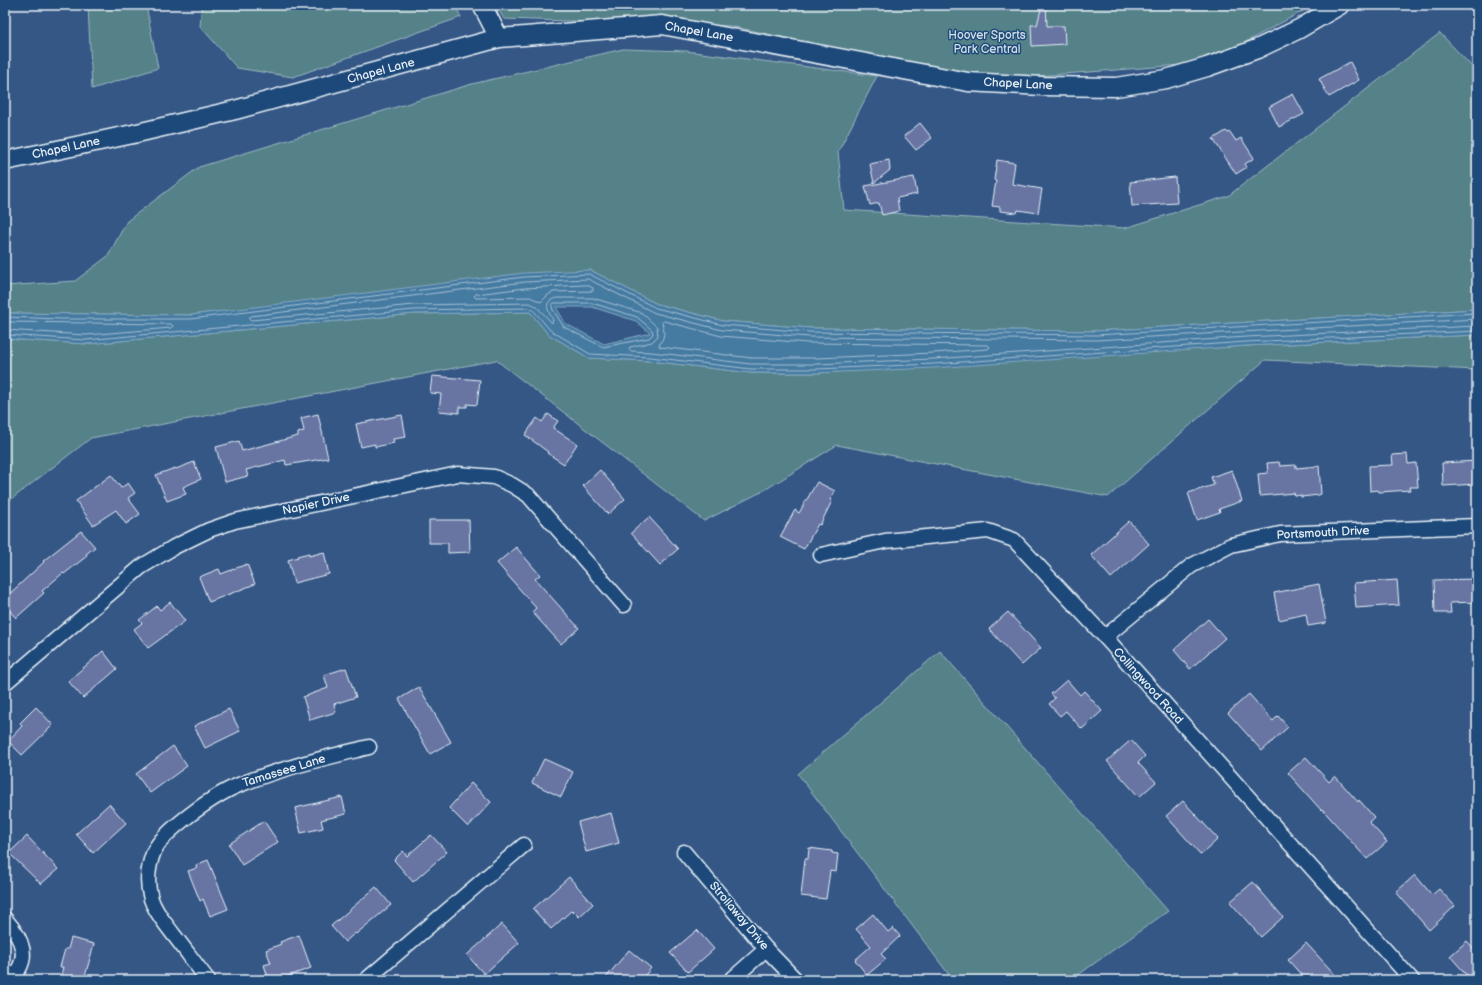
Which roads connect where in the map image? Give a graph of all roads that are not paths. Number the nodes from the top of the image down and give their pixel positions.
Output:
1 (482, 5) edge
2 (1340, 5) edge
3 (499, 38) junction
4 (5, 161) edge
5 (1477, 526) edge
6 (821, 555) dead end
7 (624, 605) dead end
8 (1105, 637) junction
9 (5, 683) edge
10 (369, 747) dead end
11 (524, 845) dead end
12 (684, 852) dead end
13 (5, 919) edge
14 (766, 949) junction
15 (9, 980) edge
16 (208, 980) edge
17 (366, 980) edge
18 (731, 980) edge
19 (796, 980) edge
20 (1412, 980) edge

1 - 3 street
2 - 3 street, Chapel Lane
3 - 4 street, Chapel Lane
5 - 8 street, Portsmouth Drive
6 - 8 street, Collingwood Road
7 - 9 street, Napier Drive
8 - 20 street, Collingwood Road
10 - 16 street, Tamassee Lane
11 - 17 street
12 - 14 street, Strollaway Drive
13 - 15 street
14 - 18 street
14 - 19 street, Strollaway Drive

